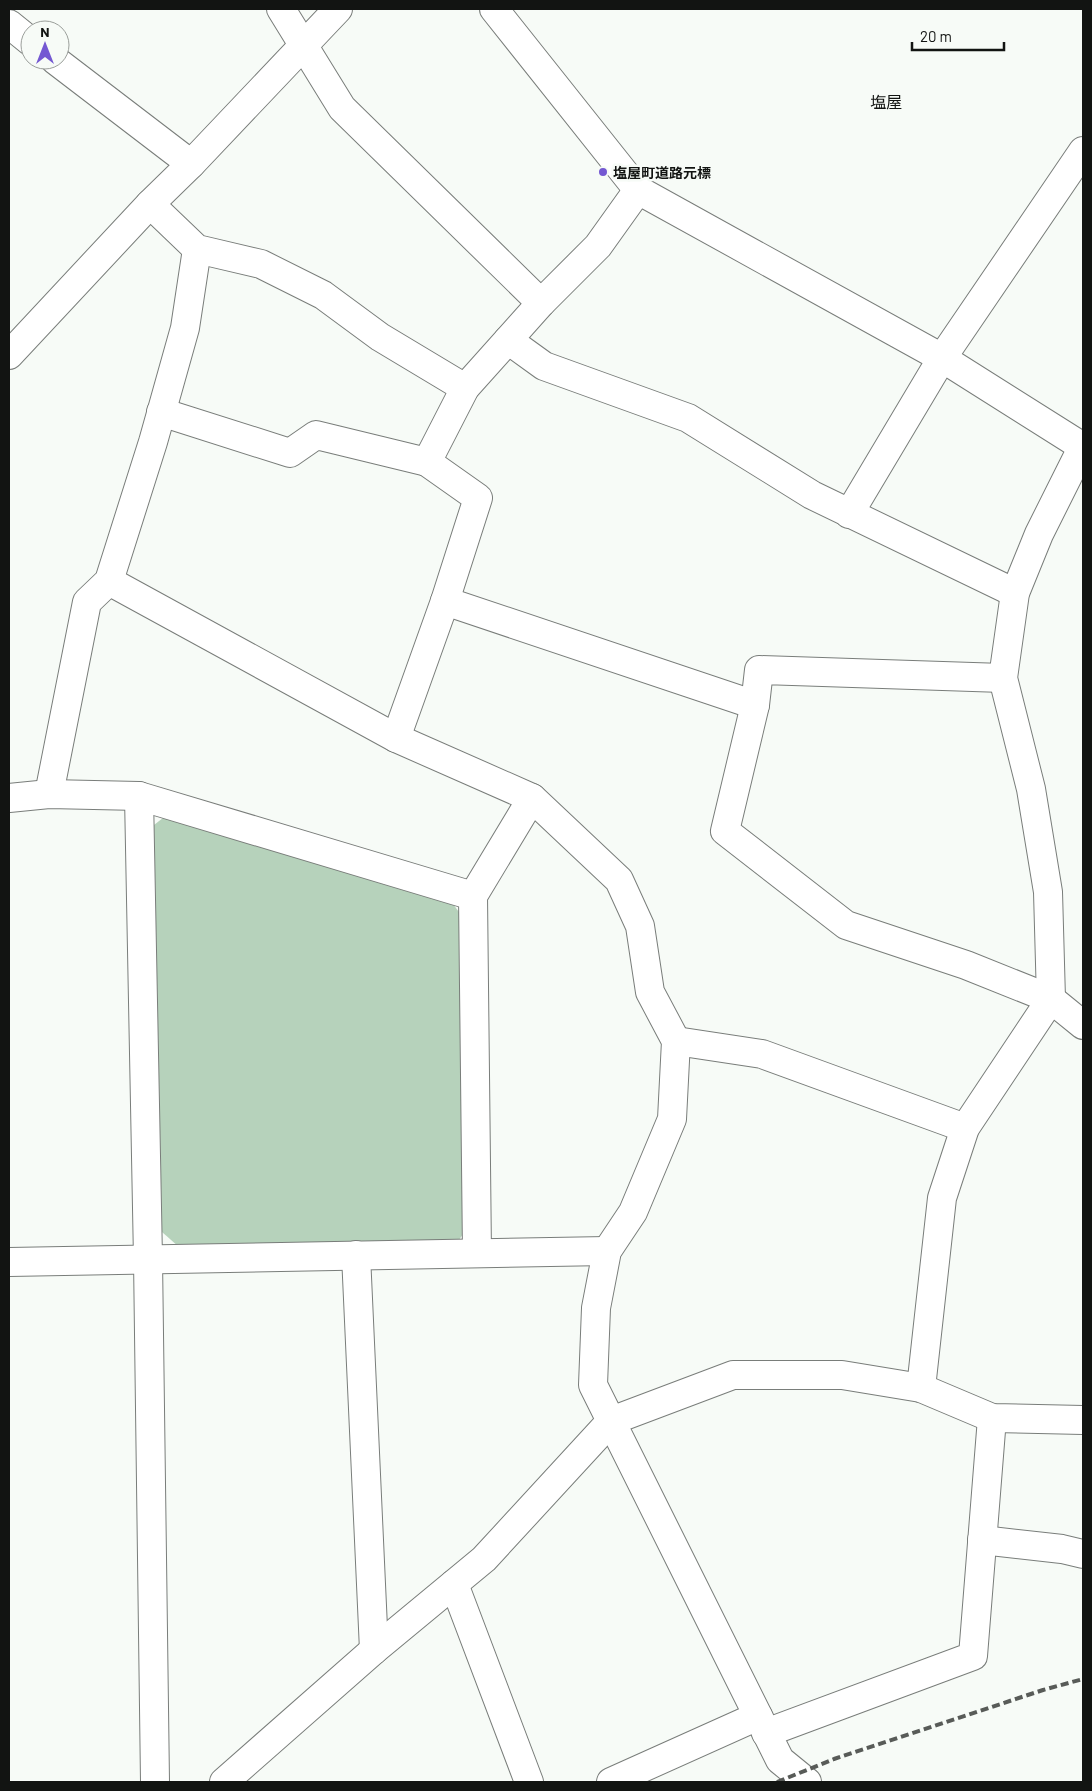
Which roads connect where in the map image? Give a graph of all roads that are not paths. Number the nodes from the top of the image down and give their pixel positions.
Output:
1 (281, 9) edge
2 (338, 9) edge
3 (494, 9) edge
4 (9, 24) edge
5 (20, 33) edge
6 (304, 44) junction
7 (68, 70) edge
8 (1083, 151) edge
9 (191, 164) junction
10 (638, 190) junction
11 (150, 204) junction
12 (196, 249) junction
13 (541, 303) junction
14 (508, 340) junction
15 (9, 355) edge
16 (942, 358) junction
17 (464, 388) junction
18 (161, 412) junction
19 (1083, 446) edge
20 (427, 462) junction
21 (850, 514) junction
22 (110, 582) junction
23 (1015, 593) junction
24 (445, 601) junction
25 (1003, 678) junction
26 (755, 705) junction
27 (396, 738) junction
28 (49, 794) junction
29 (139, 796) junction
30 (9, 798) edge
31 (532, 798) junction
32 (472, 896) junction
33 (1051, 1000) junction
34 (1083, 1025) edge
35 (676, 1041) junction
36 (965, 1128) junction
37 (607, 1251) junction
38 (477, 1253) junction
39 (356, 1255) junction
40 (148, 1259) junction
41 (9, 1262) edge
42 (921, 1388) junction
43 (992, 1418) junction
44 (1083, 1420) edge
45 (611, 1421) junction
46 (982, 1540) junction
47 (1083, 1554) edge
48 (454, 1584) junction
49 (374, 1650) junction
50 (762, 1724) junction
51 (155, 1782) edge
52 (224, 1782) edge
53 (530, 1782) edge
54 (612, 1782) edge
55 (807, 1782) edge

1 - 6 street
2 - 6 street
3 - 10 street
4 - 5 street
6 - 9 street
6 - 13 street
7 - 9 street
8 - 16 street
9 - 11 street
10 - 13 street
10 - 16 street
11 - 12 street
11 - 15 street
12 - 17 street
12 - 18 street
13 - 14 street
14 - 17 street
14 - 21 street
16 - 19 street
16 - 21 street
17 - 20 street
18 - 20 street
18 - 22 street
19 - 23 street
20 - 24 street
21 - 23 street
22 - 27 street
22 - 28 street
23 - 25 street
24 - 26 street
24 - 27 street
25 - 26 street
25 - 33 street
26 - 33 street
27 - 31 street
28 - 29 street
28 - 30 street
29 - 32 street
29 - 40 street
31 - 32 street
31 - 35 street
32 - 38 street
33 - 34 street
33 - 36 street
35 - 36 street
35 - 37 street
36 - 42 street
37 - 38 street
37 - 45 street
38 - 39 street
39 - 40 street
39 - 49 street
40 - 41 street
40 - 51 street
42 - 43 street
42 - 45 street
43 - 44 street
43 - 46 street
45 - 48 street
45 - 50 street
46 - 47 street
46 - 50 street
48 - 49 street
48 - 53 street
49 - 52 street
50 - 54 street
50 - 55 street

